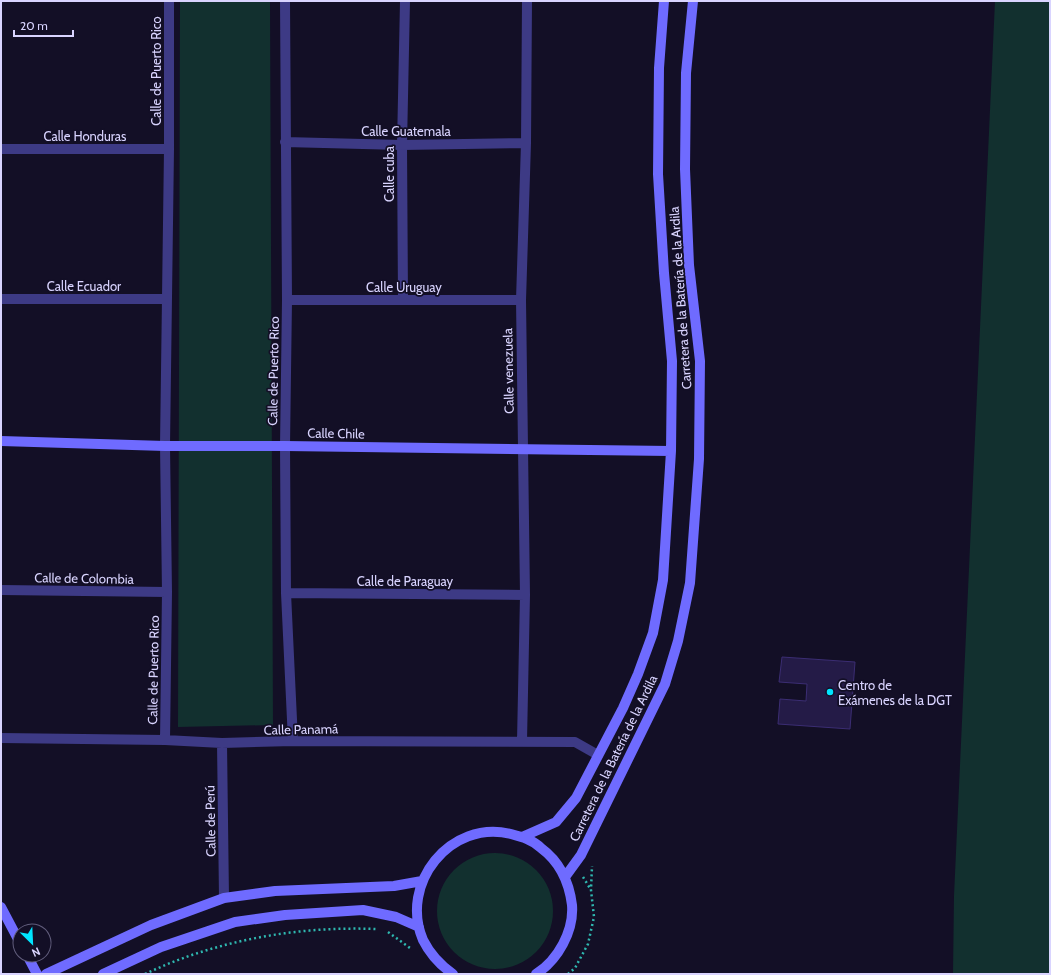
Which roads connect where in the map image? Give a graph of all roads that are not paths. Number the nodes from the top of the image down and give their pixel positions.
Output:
1 (169, 1) edge
2 (285, 1) edge
3 (405, 1) edge
4 (527, 1) edge
5 (664, 1) edge
6 (693, 1) edge
7 (285, 142) junction
8 (526, 143) junction
9 (402, 145) junction
10 (1, 149) edge
11 (169, 150) junction
12 (1, 299) edge
13 (166, 299) junction
14 (288, 300) junction
15 (403, 300) junction
16 (521, 300) junction
17 (1, 441) edge
18 (165, 446) junction
19 (284, 446) junction
20 (522, 449) junction
21 (671, 451) junction
22 (1, 590) edge
23 (167, 592) junction
24 (286, 593) junction
25 (525, 595) junction
26 (1, 738) edge
27 (164, 740) junction
28 (293, 741) junction
29 (522, 741) junction
30 (222, 743) junction
31 (598, 755) junction
32 (522, 837) junction
33 (565, 877) junction
34 (422, 881) junction
35 (224, 898) junction
36 (1, 907) edge
37 (419, 927) junction
38 (12, 928) edge
39 (31, 963) edge
40 (442, 969) edge
41 (37, 974) edge
42 (46, 974) edge
43 (103, 974) edge
44 (453, 974) edge
45 (536, 974) edge

1 - 11 street, Calle de Puerto Rico
2 - 7 street, Calle de Puerto Rico
3 - 9 street, Calle cuba
4 - 8 street, Calle venezuela
5 - 21 street, Carretera de la Batería de la Ardila
6 - 33 street, Carretera de la Batería de la Ardila
7 - 9 street, Calle Guatemala
7 - 14 street, Calle de Puerto Rico
8 - 9 street, Calle Guatemala
8 - 16 street, Calle venezuela
9 - 15 street, Calle cuba
10 - 11 street, Calle Honduras
11 - 13 street, Calle de Puerto Rico
12 - 13 street, Calle Ecuador
13 - 18 street, Calle de Puerto Rico
14 - 15 street, Calle Uruguay
14 - 19 street, Calle de Puerto Rico
15 - 16 street, Calle Uruguay
16 - 20 street, Calle venezuela
17 - 18 street, Calle Chile
18 - 19 street, Calle Chile
18 - 23 street, Calle de Puerto Rico
19 - 20 street, Calle Chile
19 - 24 street, Calle de Puerto Rico
20 - 21 street, Calle Chile
20 - 25 street, Calle venezuela
21 - 31 street, Carretera de la Batería de la Ardila
22 - 23 street, Calle de Colombia
23 - 27 street, Calle de Puerto Rico
24 - 25 street, Calle de Paraguay
24 - 28 street, Calle de Puerto Rico
25 - 29 street, Calle venezuela
26 - 27 street, Calle Panamá
27 - 30 street, Calle Panamá
28 - 29 street, Calle Panamá
28 - 30 street, Calle Panamá
29 - 31 street, Calle Panamá
30 - 35 street, Calle de Perú
31 - 32 street, Carretera de la Batería de la Ardila
32 - 33 street
32 - 34 street
33 - 45 street
34 - 35 street
34 - 37 street
35 - 42 street
36 - 38 street
37 - 40 street
37 - 43 street
39 - 41 street
40 - 44 street

